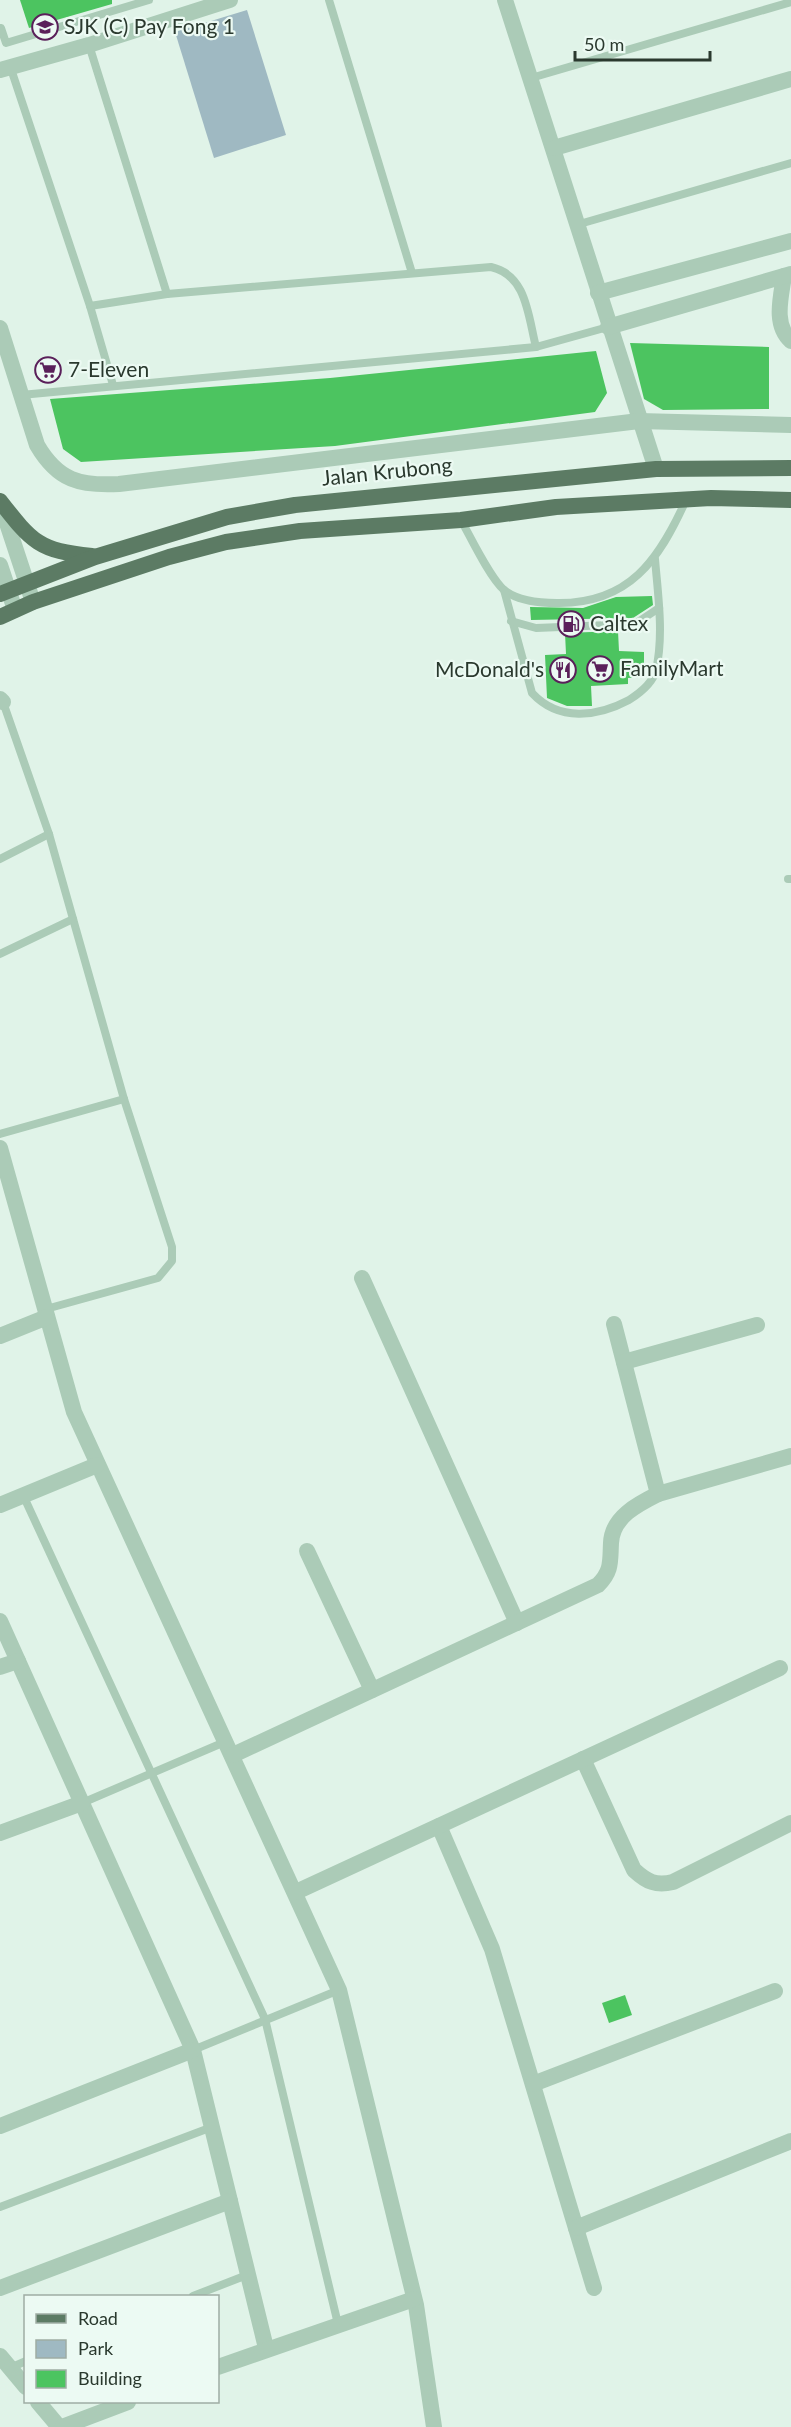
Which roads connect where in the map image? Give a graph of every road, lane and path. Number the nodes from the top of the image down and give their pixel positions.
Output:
1 (149, 0) edge
2 (230, 0) edge
3 (329, 0) edge
4 (507, 0) edge
5 (791, 2) edge
6 (1, 28) edge
7 (89, 45) junction
8 (5, 68) edge
9 (531, 78) junction
10 (791, 78) edge
11 (554, 148) junction
12 (791, 163) edge
13 (576, 226) junction
14 (791, 241) edge
15 (412, 273) junction
16 (788, 275) edge
17 (598, 293) junction
18 (167, 294) junction
19 (90, 306) junction
20 (608, 327) junction
21 (0, 328) edge
22 (791, 340) edge
23 (536, 346) junction
24 (113, 385) junction
25 (21, 395) junction
26 (639, 421) junction
27 (791, 424) edge
28 (791, 468) edge
29 (656, 469) junction
30 (687, 500) junction
31 (791, 500) edge
32 (0, 502) edge
33 (461, 520) junction
34 (95, 556) junction
35 (655, 560) junction
36 (0, 565) edge
37 (25, 583) junction
38 (504, 590) junction
39 (4, 592) edge
40 (33, 602) junction
41 (659, 608) junction
42 (8, 613) edge
43 (511, 621) junction
44 (1, 700) edge
45 (49, 834) junction
46 (0, 859) edge
47 (73, 919) junction
48 (0, 954) edge
49 (124, 1099) junction
50 (0, 1134) edge
51 (0, 1148) edge
52 (362, 1278) dead end
53 (47, 1313) junction
54 (614, 1324) dead end
55 (757, 1325) dead end
56 (0, 1336) edge
57 (624, 1362) junction
58 (791, 1456) edge
59 (97, 1465) junction
60 (658, 1494) junction
61 (23, 1495) junction
62 (0, 1504) edge
63 (307, 1551) dead end
64 (0, 1621) edge
65 (517, 1623) junction
66 (18, 1661) junction
67 (0, 1667) edge
68 (780, 1668) dead end
69 (372, 1690) junction
70 (230, 1748) junction
71 (583, 1759) junction
72 (154, 1774) junction
73 (82, 1803) junction
74 (791, 1823) edge
75 (439, 1826) junction
76 (0, 1833) edge
77 (296, 1892) junction
78 (339, 1990) junction
79 (775, 1990) dead end
80 (265, 2019) junction
81 (193, 2050) junction
82 (533, 2084) junction
83 (0, 2126) edge
84 (212, 2127) junction
85 (791, 2141) edge
86 (230, 2200) junction
87 (0, 2207) edge
88 (576, 2228) junction
89 (247, 2275) junction
90 (0, 2288) edge
91 (594, 2288) dead end
92 (196, 2295) edge
93 (414, 2299) junction
94 (338, 2324) junction
95 (266, 2348) junction
96 (12, 2362) edge
97 (219, 2367) edge
98 (24, 2383) edge
99 (39, 2403) edge
100 (125, 2403) edge
101 (61, 2427) edge
102 (434, 2427) edge

1 - 6 lane
2 - 7 street
3 - 15 lane
4 - 9 street
5 - 9 lane
7 - 8 street
7 - 18 lane
8 - 19 lane
9 - 11 street
10 - 11 street
11 - 13 street
12 - 13 lane
13 - 17 street
14 - 17 street
15 - 18 lane
15 - 23 lane
16 - 20 street
16 - 22 street
17 - 20 street
18 - 19 lane
19 - 24 lane
20 - 23 lane
20 - 26 street
21 - 25 street
23 - 24 lane
24 - 25 lane
25 - 26 street
26 - 27 street
26 - 29 street
28 - 29 main road, Jalan Krubong
29 - 34 main road, Jalan Krubong
30 - 31 main road
30 - 33 main road
30 - 35 lane
32 - 34 main road
32 - 37 street
33 - 38 lane
33 - 40 main road
34 - 37 main road, Jalan Krubong
35 - 38 lane
35 - 41 lane
36 - 39 street
37 - 39 main road, Jalan Krubong
37 - 40 street
38 - 43 lane
39 - 42 street
40 - 42 main road
41 - 43 lane
41 - 43 lane
44 - 45 lane
45 - 46 lane
45 - 47 lane
47 - 48 lane
47 - 49 lane
49 - 50 lane
49 - 53 lane
51 - 53 street
52 - 65 street
53 - 56 street
53 - 59 street
54 - 57 street
55 - 57 street
57 - 60 street
58 - 60 street
59 - 61 street
59 - 70 street
60 - 65 street
61 - 62 street
61 - 72 lane
63 - 69 street
64 - 66 street
65 - 69 street
66 - 67 street
66 - 73 street
68 - 71 street
69 - 70 street
70 - 72 lane
70 - 77 street
71 - 74 street
71 - 75 street
72 - 73 lane
72 - 80 lane
73 - 76 street
73 - 81 street
75 - 77 street
75 - 82 street
77 - 78 street
78 - 80 lane
78 - 93 street
79 - 82 street
80 - 81 lane
80 - 94 lane
81 - 83 street
81 - 84 street
82 - 88 street
84 - 86 street
84 - 87 lane
85 - 88 street
86 - 89 street
86 - 90 street
88 - 91 street
89 - 92 lane
89 - 95 street
93 - 94 street
93 - 102 street
94 - 95 street
95 - 97 street
96 - 98 street
99 - 101 street
100 - 101 street

